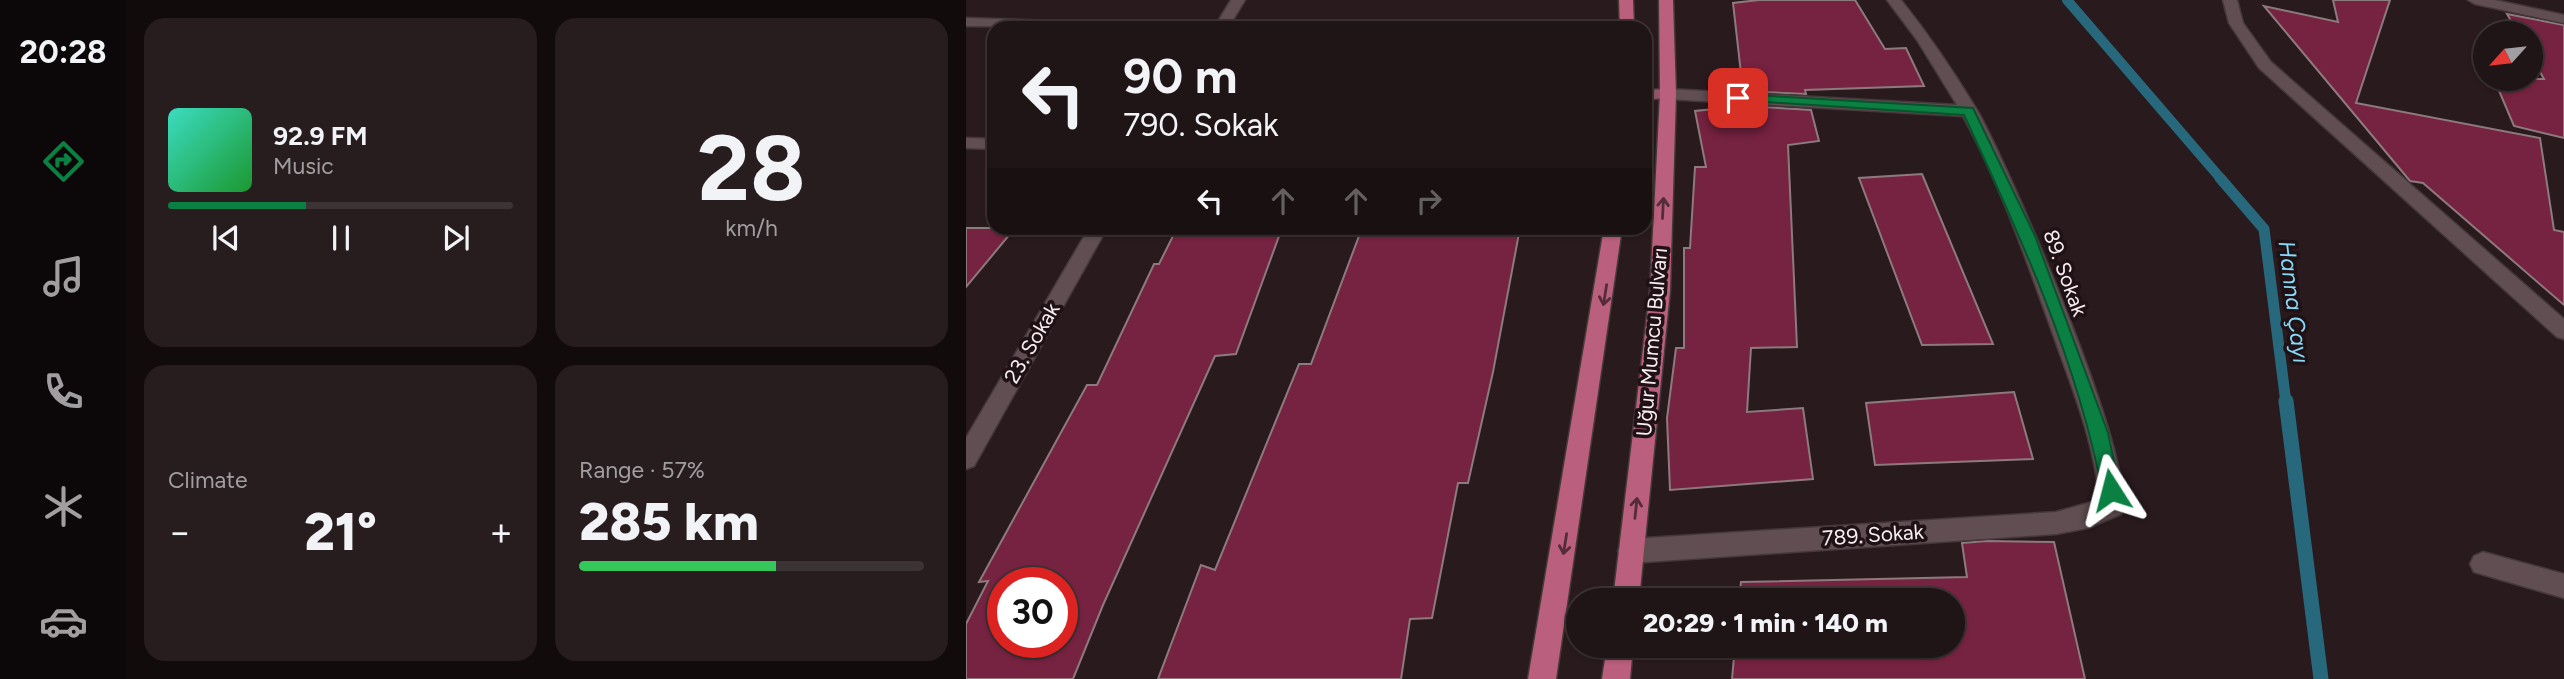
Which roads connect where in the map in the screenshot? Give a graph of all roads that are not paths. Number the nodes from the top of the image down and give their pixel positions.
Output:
1 (1238, 0) edge
2 (1626, 0) edge
3 (1666, 0) edge
4 (1894, 0) edge
5 (2230, 0) edge
6 (2475, 0) edge
7 (2564, 19) edge
8 (1225, 21) edge
9 (1627, 21) edge
10 (966, 22) edge
11 (987, 23) edge
12 (1652, 94) edge
13 (1668, 94) junction
14 (1969, 111) junction
15 (966, 143) edge
16 (987, 144) edge
17 (1094, 235) edge
18 (1612, 235) edge
19 (2564, 331) edge
20 (977, 421) edge
21 (966, 459) edge
22 (2112, 506) joint
23 (1631, 551) junction
24 (2483, 564) dead end
25 (2564, 586) edge
26 (1627, 588) edge
27 (1619, 658) edge
28 (1542, 679) edge
29 (1616, 679) edge

1 - 8 street
2 - 9 main road
3 - 13 main road, Uğur Mumcu Bulvarı
4 - 14 street, 89. Sokak
5 - 19 street
6 - 7 street
10 - 11 street
12 - 13 main road
13 - 14 street
23 -> 13 main road, Uğur Mumcu Bulvarı
14 - 22 street, 89. Sokak
15 - 16 street
17 - 20 street, 23. Sokak
18 -> 28 main road
20 - 21 street, 23. Sokak
22 - 23 street, 789. Sokak
23 - 26 main road, Uğur Mumcu Bulvarı
24 - 25 street
27 - 29 main road

